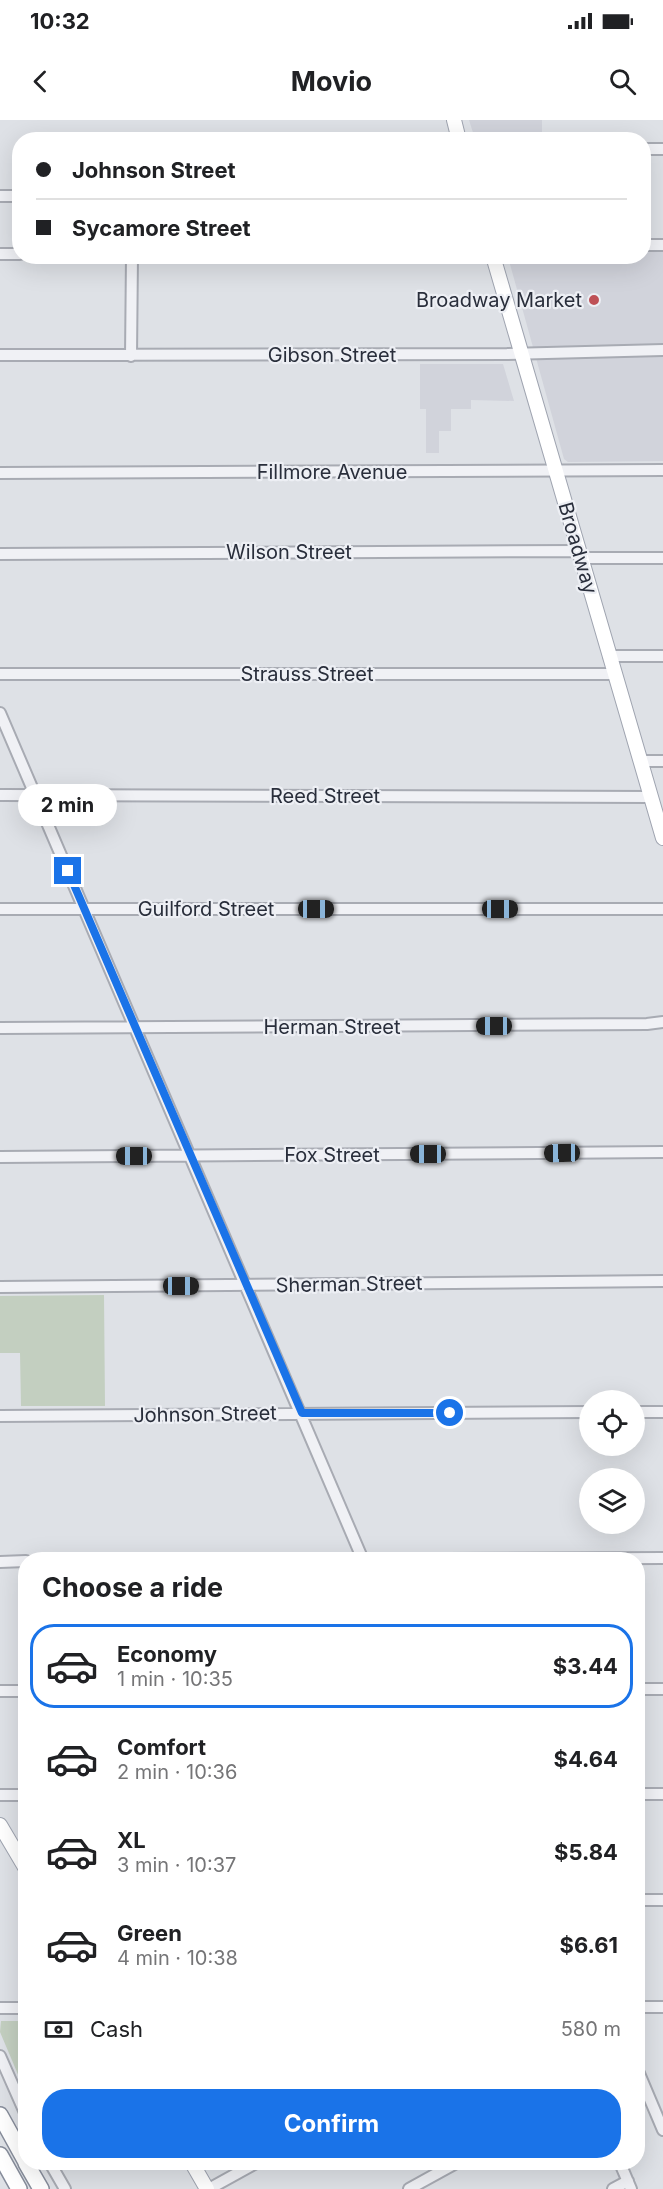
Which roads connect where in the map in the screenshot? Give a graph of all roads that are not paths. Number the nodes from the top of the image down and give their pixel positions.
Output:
1 (132, 264) edge
2 (495, 264) edge
3 (663, 350) edge
4 (520, 353) junction
5 (0, 355) edge
6 (131, 356) junction
7 (663, 470) edge
8 (556, 472) junction
9 (0, 473) edge
10 (0, 554) edge
11 (580, 555) junction
12 (663, 558) edge
13 (609, 656) junction
14 (663, 656) edge
15 (0, 674) edge
16 (615, 674) junction
17 (0, 713) edge
18 (640, 761) junction
19 (663, 761) edge
20 (0, 795) edge
21 (36, 796) junction
22 (651, 796) junction
23 (663, 838) edge
24 (0, 909) edge
25 (84, 909) junction
26 (663, 909) edge
27 (663, 1022) edge
28 (0, 1028) edge
29 (135, 1028) junction
30 (663, 1152) edge
31 (191, 1155) junction
32 (0, 1157) edge
33 (663, 1281) edge
34 (247, 1286) junction
35 (0, 1287) edge
36 (579, 1412) edge
37 (645, 1412) edge
38 (663, 1412) edge
39 (302, 1413) junction
40 (0, 1416) edge
41 (360, 1552) edge
42 (645, 1558) edge
43 (663, 1558) edge
44 (0, 1562) edge
45 (18, 1562) edge
46 (645, 1689) edge
47 (663, 1689) edge
48 (0, 1691) edge
49 (18, 1691) edge
50 (645, 1794) edge
51 (663, 1794) edge
52 (0, 1795) edge
53 (18, 1795) edge
54 (0, 1825) edge
55 (18, 1855) edge
56 (645, 1900) edge
57 (663, 1900) edge
58 (645, 2007) edge
59 (663, 2007) edge
60 (0, 2008) edge
61 (18, 2008) edge
62 (0, 2056) edge
63 (645, 2088) edge
64 (18, 2097) edge
65 (0, 2115) edge
66 (663, 2130) edge
67 (18, 2148) edge
68 (0, 2155) edge
69 (30, 2170) edge
70 (54, 2170) edge
71 (196, 2170) edge
72 (243, 2170) edge
73 (443, 2170) edge
74 (623, 2170) edge
75 (629, 2185) edge
76 (19, 2189) edge
77 (41, 2189) edge
78 (65, 2189) edge
79 (208, 2189) edge
80 (409, 2189) edge
81 (613, 2189) edge

1 - 6 street
2 - 4 main road, Broadway
3 - 4 street, Gibson Street
4 - 6 street, Gibson Street
4 - 8 main road, Broadway
5 - 6 street, Gibson Street
7 - 8 street, Fillmore Avenue
8 - 9 street, Fillmore Avenue
8 - 11 main road, Broadway
10 - 11 street, Wilson Street
11 - 12 street, Wilson Street
11 - 13 main road, Broadway
13 - 14 street
13 - 16 main road, Broadway
15 - 16 street, Strauss Street
16 - 18 main road, Broadway
17 - 21 street
18 - 19 street
18 - 22 main road, Broadway
20 - 21 street, Reed Street
21 - 22 street, Reed Street
21 - 25 street
22 - 23 main road, Broadway
24 - 25 street, Guilford Street
25 - 26 street, Guilford Street
25 - 29 street
27 - 29 street, Herman Street
28 - 29 street, Herman Street
29 - 31 street
30 - 31 street, Fox Street
31 - 32 street, Fox Street
31 - 34 street
33 - 34 street, Sherman Street
34 - 35 street, Sherman Street
34 - 39 street
36 - 39 street, Johnson Street
37 - 38 street
39 - 40 street, Johnson Street
39 - 41 street
42 - 43 street
44 - 45 street
46 - 47 street
48 - 49 street
50 - 51 street
52 - 53 street
54 - 55 main road
56 - 57 street
58 - 59 street
60 - 61 street
62 - 64 street
63 - 66 street
65 - 67 highway
68 - 76 highway
69 - 77 highway
70 - 78 street
71 - 79 main road
72 - 79 street
73 - 80 street
74 - 75 street
75 - 81 street

